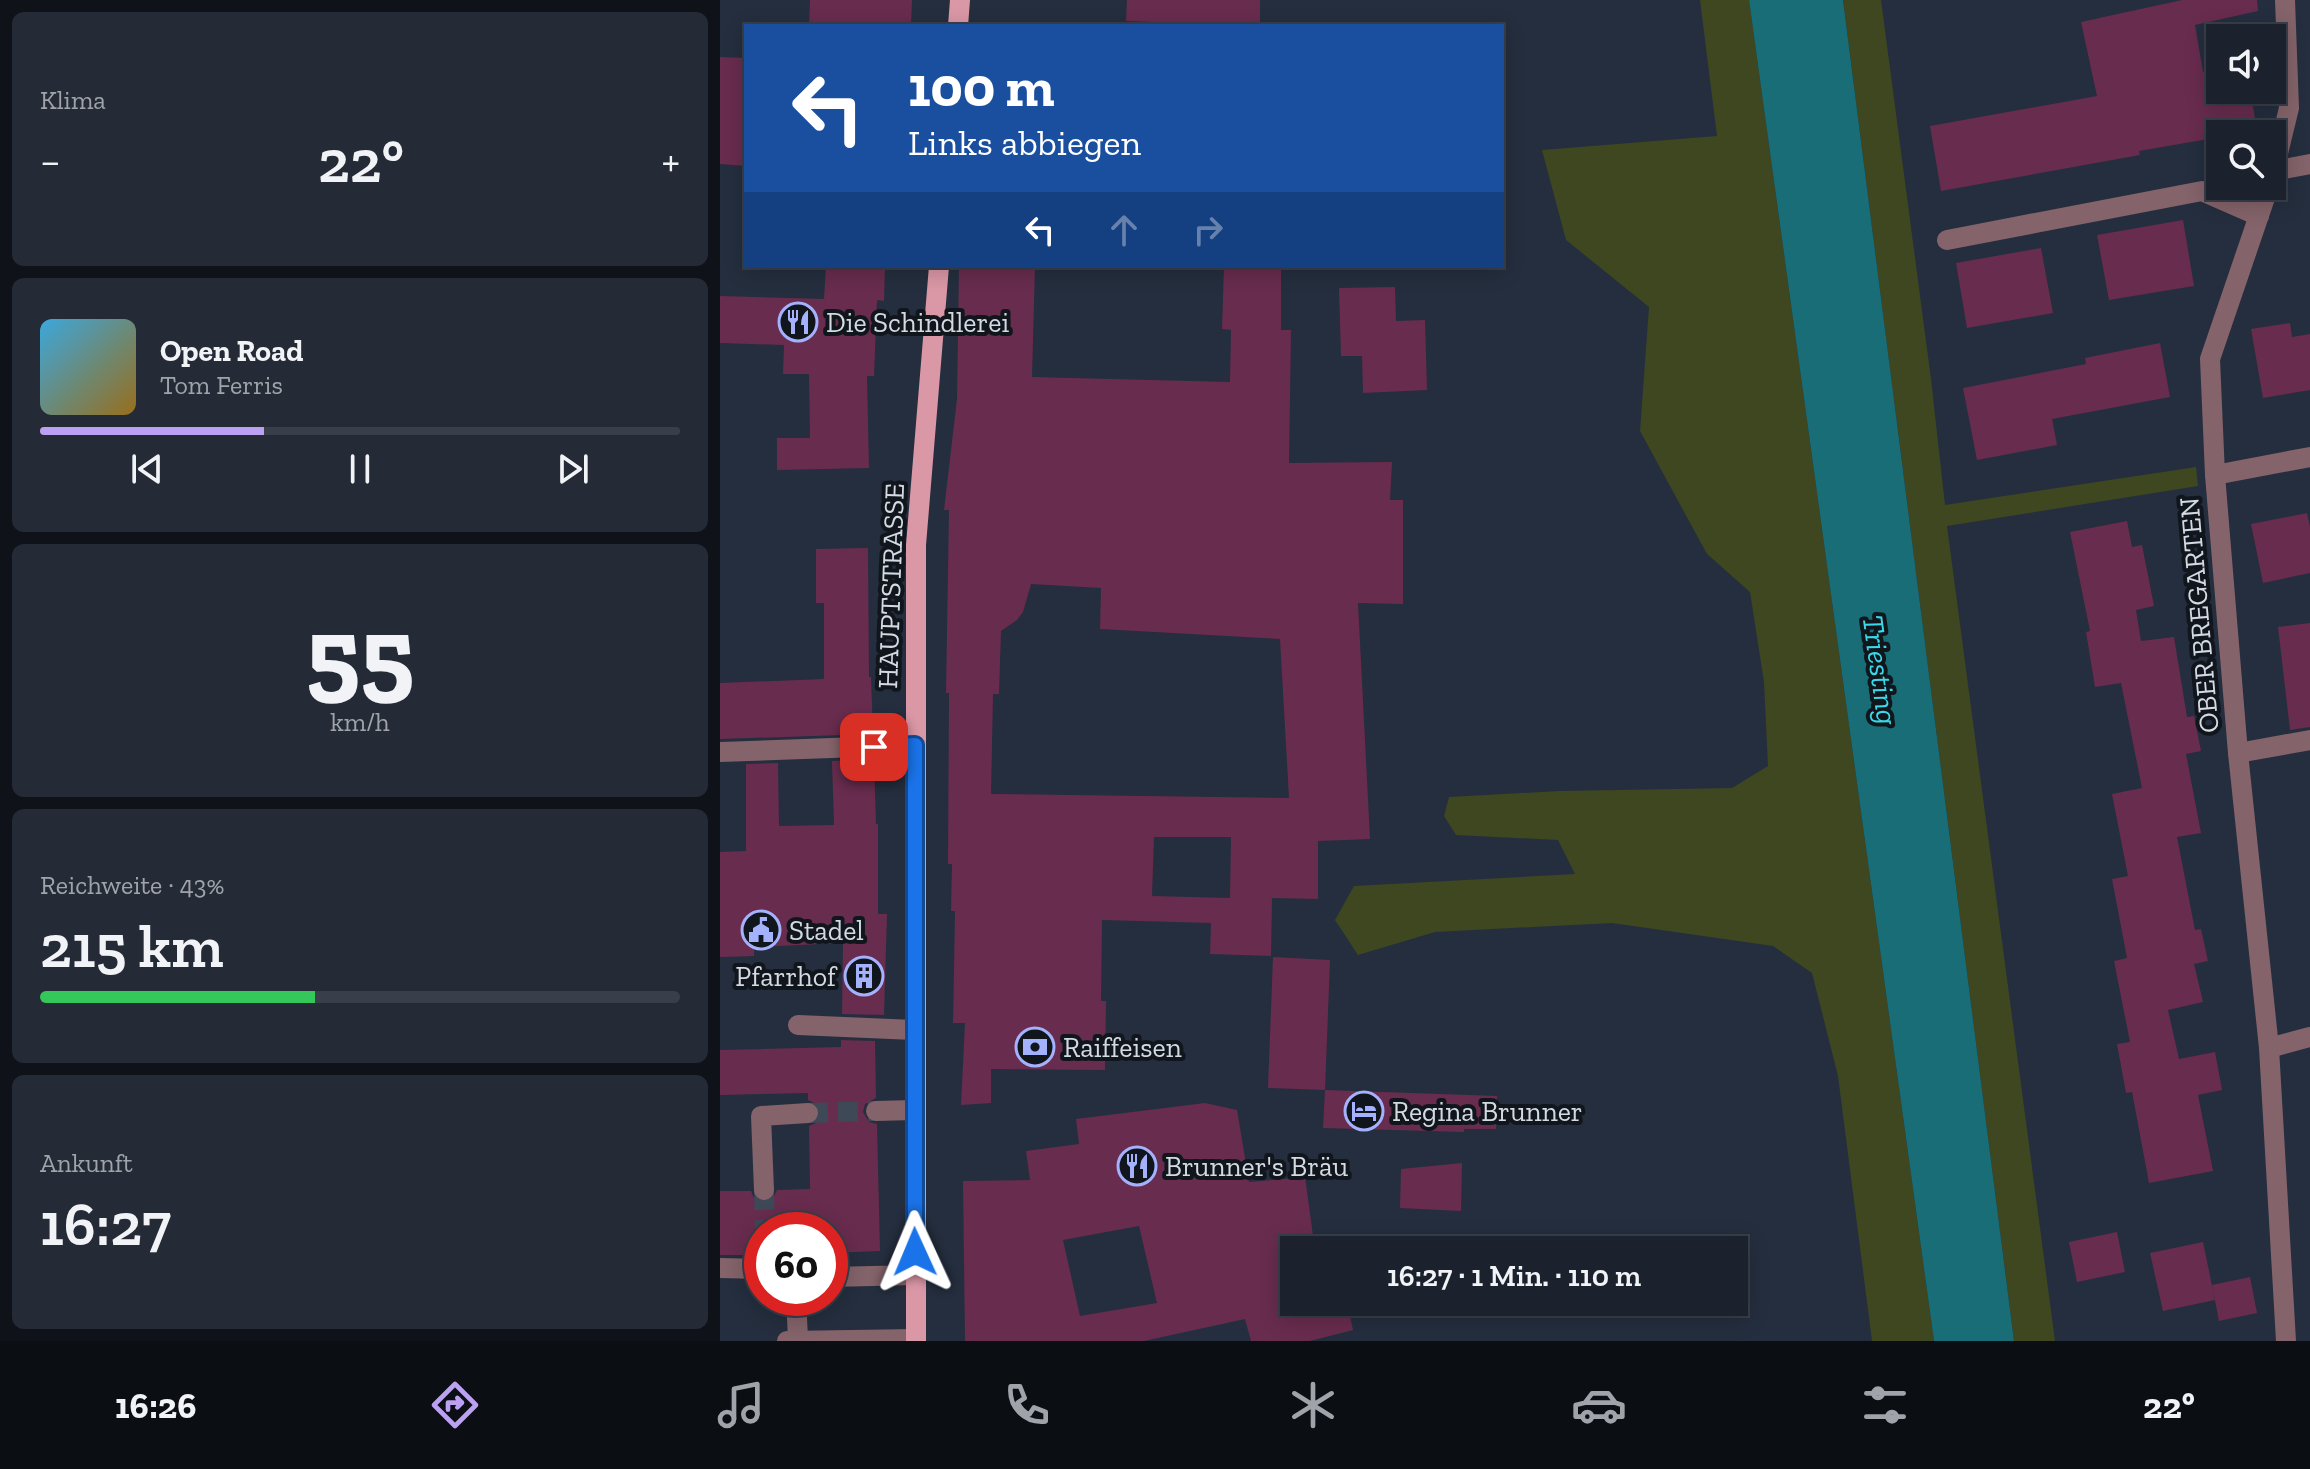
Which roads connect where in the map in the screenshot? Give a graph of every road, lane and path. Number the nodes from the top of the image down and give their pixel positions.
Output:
1 (960, 0) edge
2 (2285, 0) edge
3 (958, 24) edge
4 (2286, 120) edge
5 (2310, 164) edge
6 (2286, 173) edge
7 (2264, 200) edge
8 (2259, 216) junction
9 (1947, 240) dead end
10 (939, 268) edge
11 (2310, 457) edge
12 (2215, 475) junction
13 (2310, 740) edge
14 (915, 745) junction
15 (720, 752) edge
16 (2238, 753) junction
17 (798, 1025) dead end
18 (914, 1030) junction
19 (2310, 1037) edge
20 (2269, 1048) junction
21 (914, 1110) junction
22 (876, 1111) tunnel mouth
23 (808, 1113) tunnel mouth
24 (764, 1190) tunnel mouth
25 (720, 1268) edge
26 (744, 1269) edge
27 (915, 1275) junction
28 (848, 1277) edge
29 (795, 1316) edge
30 (793, 1340) edge
31 (916, 1340) edge
32 (2286, 1341) edge

1 - 3 main road
2 - 4 street, OBER BREGARTEN
5 - 6 street
7 - 8 street, OBER BREGARTEN
8 - 9 street
8 - 12 street, OBER BREGARTEN
10 - 14 main road, HAUPTSTRASSE
11 - 12 street
12 - 16 street, OBER BREGARTEN
13 - 16 street
14 - 15 street
14 - 18 main road, HAUPTSTRASSE
16 - 20 street, OBER BREGARTEN
17 - 18 street
18 - 21 main road, HAUPTSTRASSE
19 - 20 street
20 - 32 street, OBER BREGARTEN
21 - 22 street
21 - 27 main road, HAUPTSTRASSE
23 - 24 street
25 - 26 street
27 - 28 street
27 - 31 main road, HAUPTSTRASSE
29 - 30 street
30 - 31 street

